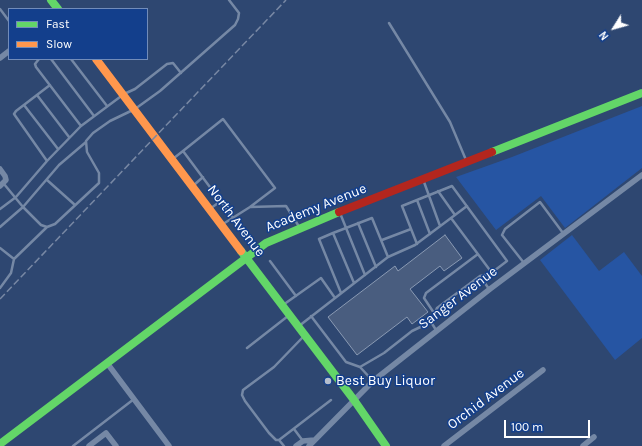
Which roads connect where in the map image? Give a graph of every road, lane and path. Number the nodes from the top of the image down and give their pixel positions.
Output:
1 (51, 0) edge
2 (229, 0) edge
3 (57, 8) edge
4 (0, 9) edge
5 (8, 20) edge
6 (389, 23) dead end
7 (8, 52) edge
8 (0, 58) edge
9 (38, 60) edge
10 (52, 60) edge
11 (72, 60) edge
12 (97, 60) edge
13 (181, 73) junction
14 (50, 85) junction
15 (642, 92) edge
16 (124, 94) junction
17 (37, 95) junction
18 (24, 105) junction
19 (107, 106) junction
20 (135, 109) junction
21 (94, 116) junction
22 (81, 126) junction
23 (69, 138) junction
24 (86, 141) junction
25 (58, 149) junction
26 (183, 151) junction
27 (173, 158) junction
28 (47, 161) junction
29 (467, 162) junction
30 (0, 169) edge
31 (642, 176) edge
32 (203, 177) junction
33 (423, 179) junction
34 (47, 180) junction
35 (3, 183) edge
36 (193, 185) junction
37 (438, 192) junction
38 (429, 195) junction
39 (16, 197) junction
40 (417, 200) junction
41 (220, 201) junction
42 (75, 205) junction
43 (467, 206) junction
44 (23, 207) junction
45 (250, 207) junction
46 (210, 208) junction
47 (0, 209) edge
48 (340, 212) junction
49 (455, 215) junction
50 (233, 218) junction
51 (451, 218) junction
52 (358, 223) junction
53 (223, 225) junction
54 (440, 226) junction
55 (0, 227) edge
56 (47, 227) junction
57 (299, 228) junction
58 (347, 229) junction
59 (411, 229) junction
60 (333, 234) junction
61 (430, 234) junction
62 (564, 234) junction
63 (382, 240) junction
64 (417, 244) junction
65 (0, 248) edge
66 (478, 254) junction
67 (246, 256) junction
68 (388, 257) junction
69 (14, 260) junction
70 (270, 261) dead end
71 (524, 264) junction
72 (376, 267) junction
73 (492, 273) junction
74 (365, 275) junction
75 (480, 276) junction
76 (354, 283) junction
77 (0, 288) edge
78 (490, 289) junction
79 (341, 293) junction
80 (296, 296) junction
81 (334, 298) junction
82 (283, 306) junction
83 (434, 313) junction
84 (290, 315) junction
85 (311, 316) junction
86 (430, 322) junction
87 (298, 326) junction
88 (436, 330) junction
89 (305, 335) junction
90 (247, 348) dead end
91 (106, 363) junction
92 (360, 367) junction
93 (543, 370) dead end
94 (373, 381) junction
95 (134, 399) junction
96 (331, 400) dead end
97 (354, 400) junction
98 (294, 429) junction
99 (594, 437) dead end
100 (279, 440) junction
101 (314, 440) junction
102 (304, 441) junction
103 (0, 444) edge
104 (167, 445) edge
105 (73, 446) edge
106 (89, 446) edge
107 (116, 446) edge
108 (284, 446) edge
109 (296, 446) edge
110 (309, 446) edge
111 (386, 446) edge
112 (444, 446) edge
113 (583, 446) edge

1 - 3 main road
2 - 13 lane
4 - 5 lane
6 - 29 lane
7 - 8 street
9 - 14 lane
10 - 21 lane
11 - 19 lane
12 - 16 main road, North Avenue
13 - 16 lane
13 - 20 lane
14 - 17 lane
14 - 22 lane
15 - 29 main road, Academy Avenue
16 - 19 lane
16 - 20 main road, North Avenue
17 - 18 lane
17 - 23 lane
18 - 25 lane
18 - 28 lane
19 - 21 lane
20 - 24 lane
20 - 27 main road, North Avenue
21 - 22 lane
22 - 23 lane
23 - 25 lane
24 - 34 lane
24 - 42 lane
25 - 28 lane
26 - 27 lane
26 - 32 lane
26 - 45 lane
27 - 36 main road, North Avenue
28 - 39 lane
29 - 33 main road, Academy Avenue
30 - 35 street
31 - 62 street, Sanger Avenue
32 - 36 lane
32 - 41 lane
33 - 38 lane
33 - 48 main road, Academy Avenue
34 - 42 lane
34 - 44 lane
35 - 39 lane
36 - 46 main road, North Avenue
37 - 38 lane
37 - 43 lane
37 - 49 lane
38 - 40 lane
38 - 54 lane
39 - 44 lane
39 - 47 lane
40 - 59 lane
40 - 61 lane
41 - 46 lane
41 - 50 lane
42 - 56 lane
43 - 49 lane
43 - 73 lane
44 - 55 lane
44 - 56 lane
45 - 50 lane
45 - 57 lane
46 - 53 main road, North Avenue
48 - 57 main road, Academy Avenue
48 - 58 lane
49 - 51 lane
50 - 53 lane
51 - 54 lane
51 - 66 lane
52 - 58 lane
52 - 63 lane
52 - 72 lane
53 - 67 main road, North Avenue
54 - 61 lane
56 - 69 lane
57 - 67 main road, Academy Avenue
58 - 60 lane
58 - 74 lane
59 - 63 lane
59 - 64 lane
60 - 76 lane
60 - 79 lane
61 - 64 lane
62 - 71 street, Sanger Avenue
62 - 71 lane
63 - 68 lane
64 - 68 lane
65 - 69 lane
66 - 73 lane
66 - 83 lane
67 - 82 main road, North Avenue
67 - 91 main road, Academy Avenue
68 - 72 lane
69 - 77 lane
70 - 80 lane
71 - 78 street, Sanger Avenue
72 - 74 lane
73 - 75 lane
74 - 76 lane
75 - 78 lane
75 - 83 lane
76 - 79 lane
78 - 88 street, Sanger Avenue
79 - 81 lane
80 - 81 lane
80 - 82 lane
81 - 85 lane
82 - 84 main road, North Avenue
83 - 86 lane
84 - 87 main road, North Avenue
84 - 90 lane
85 - 87 lane
85 - 92 lane
86 - 88 lane
86 - 92 lane
87 - 89 main road, North Avenue
88 - 94 street, Sanger Avenue
89 - 97 main road, North Avenue
89 - 100 lane
91 - 95 street
91 - 103 main road, Academy Avenue
92 - 94 lane
93 - 112 street, Orchid Avenue
94 - 97 street, Sanger Avenue
95 - 104 street
95 - 105 lane
96 - 98 lane
97 - 101 street, Sanger Avenue
97 - 111 main road, North Avenue
98 - 100 lane
98 - 102 lane
99 - 113 street
100 - 108 lane
101 - 102 street
101 - 110 street, Sanger Avenue
102 - 109 street
106 - 107 street

